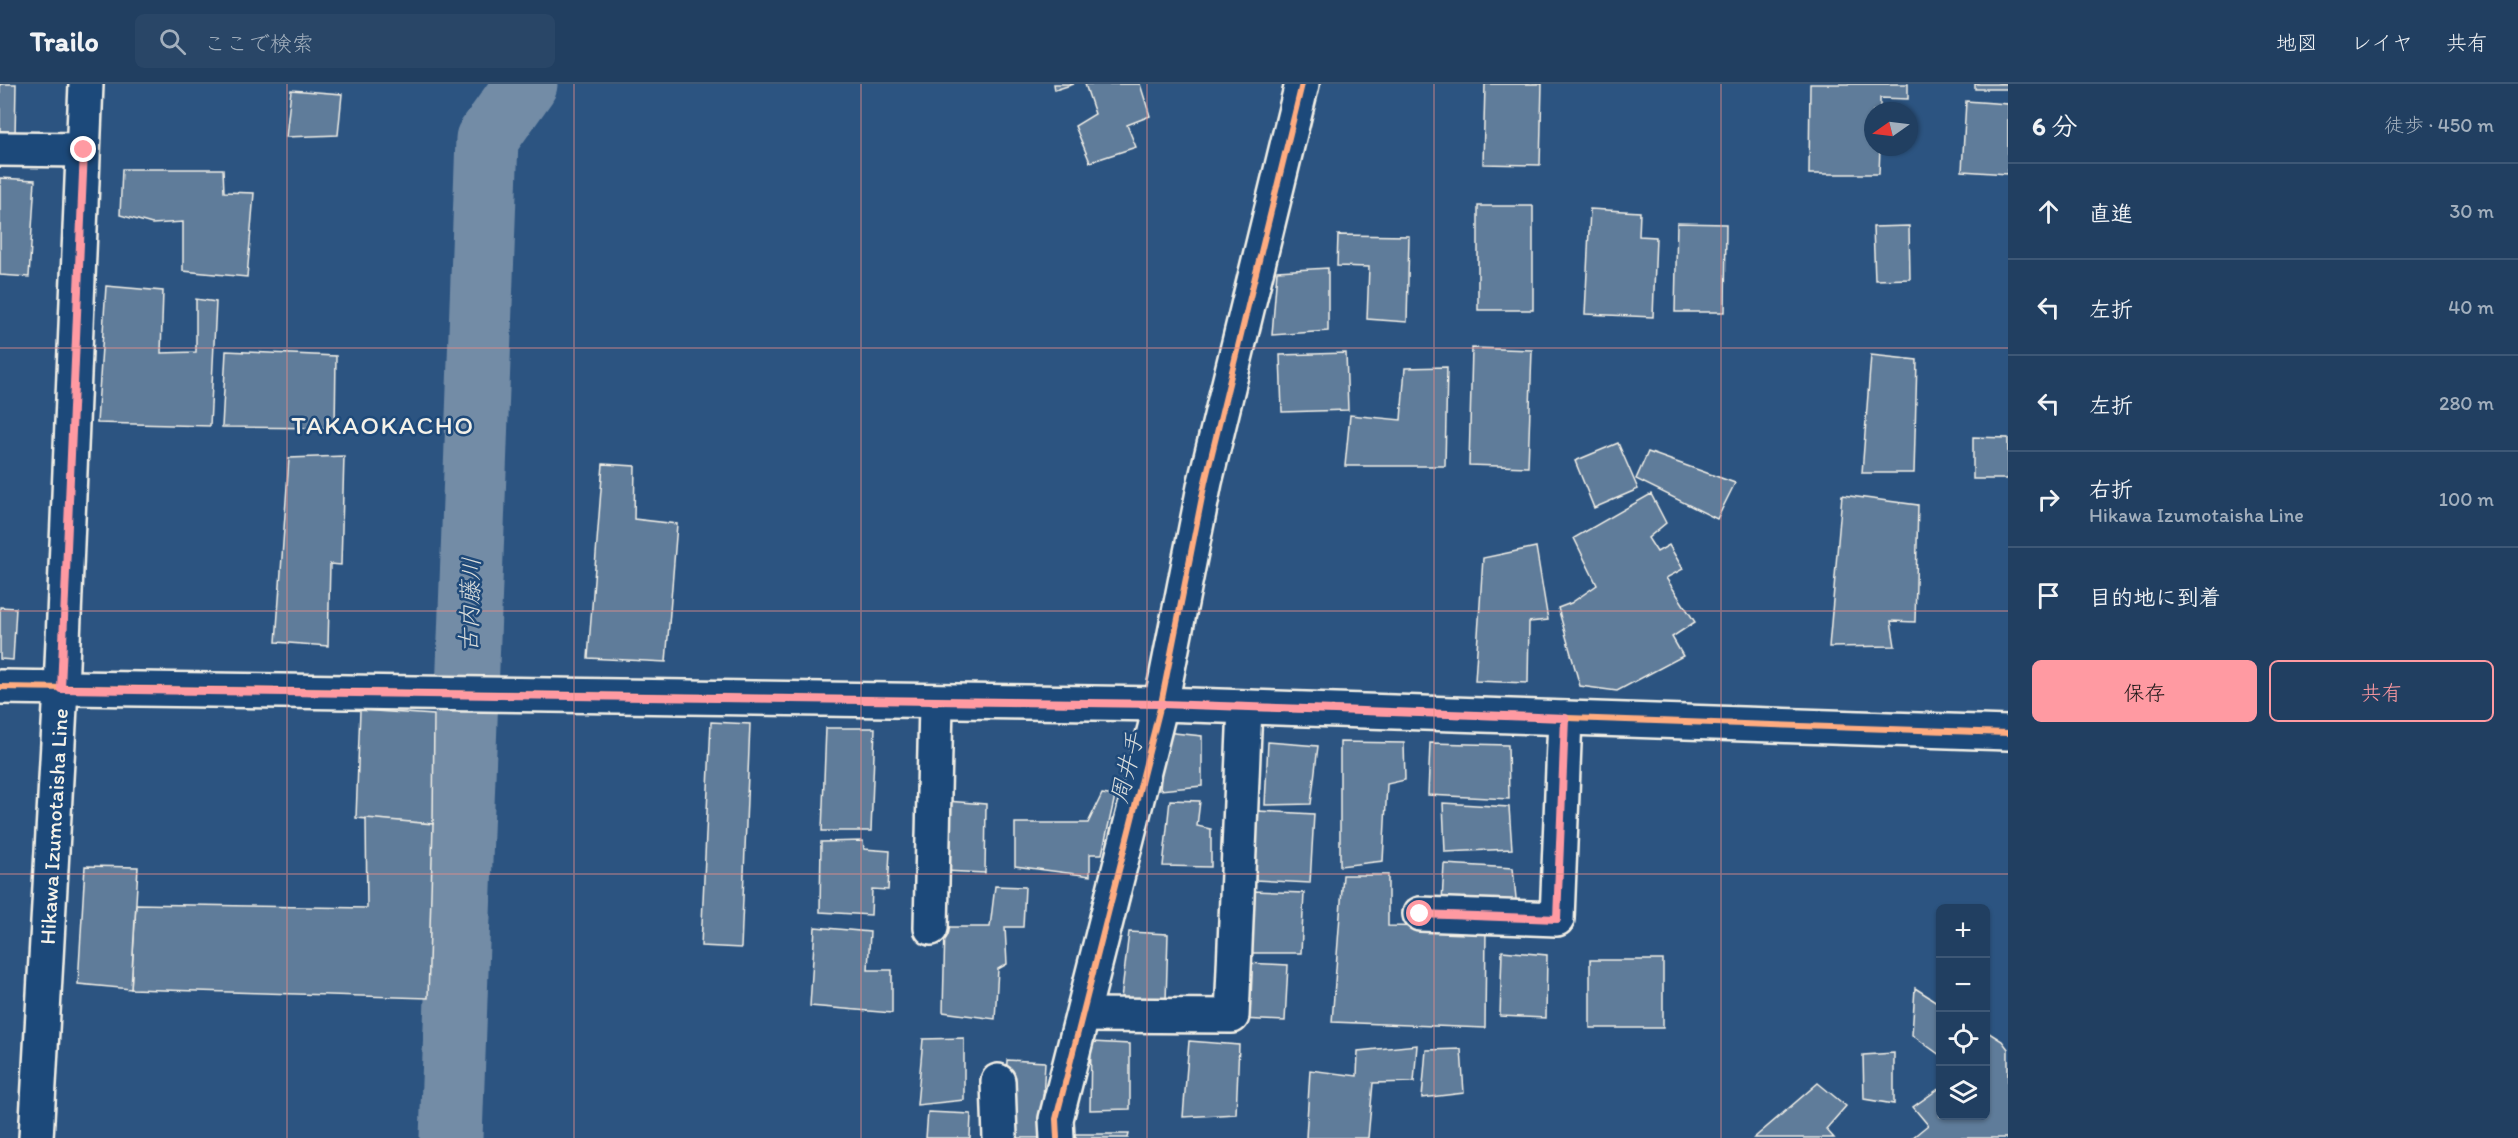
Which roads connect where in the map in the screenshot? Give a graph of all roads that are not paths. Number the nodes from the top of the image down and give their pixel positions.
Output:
1 (86, 84) edge
2 (1302, 84) edge
3 (0, 149) edge
4 (84, 150) junction
5 (0, 687) edge
6 (61, 689) junction
7 (936, 703) junction
8 (1161, 704) junction
9 (1245, 707) junction
10 (1565, 718) junction
11 (2008, 733) edge
12 (1420, 914) dead end
13 (931, 928) dead end
14 (1083, 1015) junction
15 (998, 1081) dead end
16 (36, 1138) edge
17 (1000, 1138) edge
18 (1057, 1138) edge

1 - 4 street, Hikawa Izumotaisha Line
2 - 8 street
3 - 4 street
4 - 6 street, Hikawa Izumotaisha Line
5 - 6 street
6 - 7 street
6 - 16 street, Hikawa Izumotaisha Line
7 - 8 street
7 - 13 street
8 - 9 street
8 - 14 street
9 - 10 street
9 - 14 street
10 - 11 street
10 - 12 street
14 - 18 street
15 - 17 street

